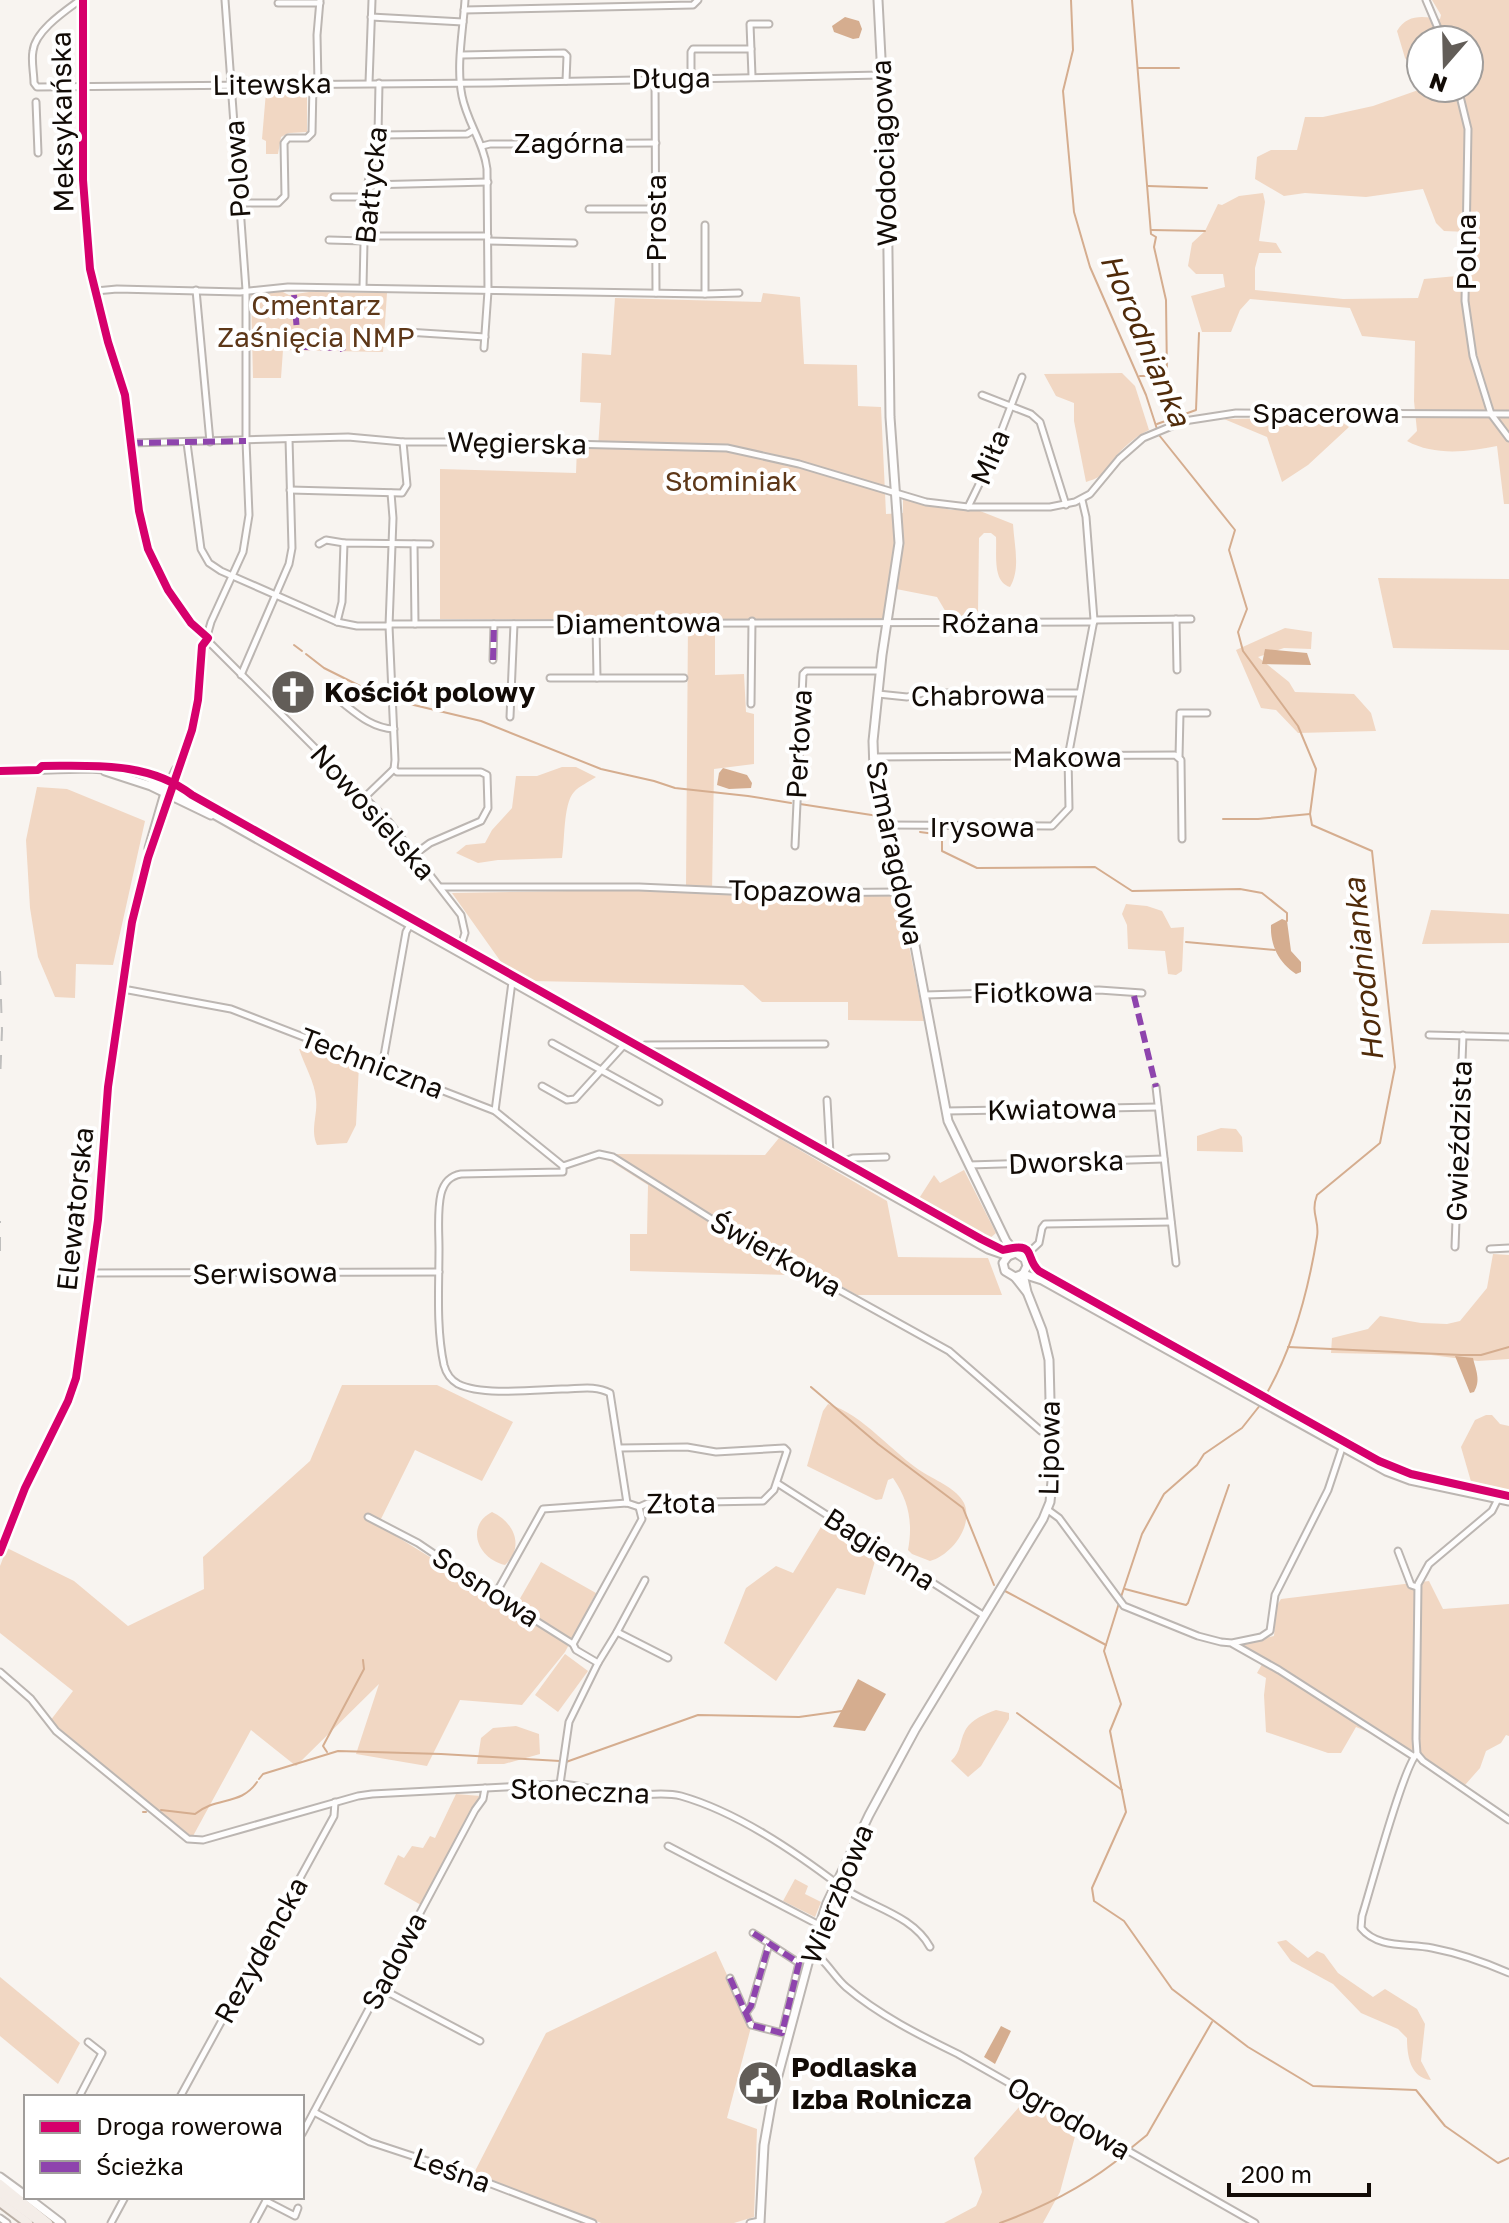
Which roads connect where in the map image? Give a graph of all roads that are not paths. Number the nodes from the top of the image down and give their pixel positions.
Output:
1 (81, 0) edge
2 (225, 0) edge
3 (372, 0) edge
4 (465, 0) edge
5 (527, 0) edge
6 (574, 0) edge
7 (698, 0) edge
8 (878, 0) edge
9 (1426, 0) edge
10 (320, 2) edge
11 (278, 3) dead end
12 (633, 4) edge
13 (575, 8) junction
14 (527, 9) junction
15 (464, 10) junction
16 (371, 17) junction
17 (463, 22) junction
18 (769, 24) dead end
19 (1436, 24) edge
20 (751, 49) junction
21 (462, 55) junction
22 (881, 75) junction
23 (691, 77) junction
24 (752, 77) junction
25 (655, 78) junction
26 (566, 81) junction
27 (460, 82) junction
28 (369, 83) junction
29 (379, 83) junction
30 (316, 84) junction
31 (231, 86) junction
32 (83, 87) junction
33 (36, 102) dead end
34 (1462, 104) edge
35 (472, 131) junction
36 (378, 135) junction
37 (656, 143) junction
38 (482, 146) junction
39 (38, 153) dead end
40 (488, 182) junction
41 (367, 185) junction
42 (334, 197) dead end
43 (365, 197) junction
44 (240, 203) junction
45 (589, 209) dead end
46 (657, 209) junction
47 (705, 225) dead end
48 (364, 238) junction
49 (488, 239) junction
50 (329, 240) dead end
51 (574, 243) dead end
52 (363, 287) junction
53 (196, 290) junction
54 (246, 290) junction
55 (96, 291) junction
56 (488, 291) junction
57 (656, 293) junction
58 (739, 293) dead end
59 (705, 294) junction
60 (889, 307) joint
61 (391, 331) dead end
62 (485, 337) junction
63 (484, 348) dead end
64 (1022, 377) dead end
65 (982, 395) dead end
66 (1011, 406) junction
67 (1491, 414) junction
68 (1509, 414) edge
69 (289, 438) junction
70 (1509, 438) edge
71 (246, 441) junction
72 (210, 442) junction
73 (403, 442) junction
74 (131, 443) junction
75 (187, 443) junction
76 (290, 490) junction
77 (391, 493) junction
78 (897, 494) junction
79 (1082, 500) junction
80 (1066, 505) junction
81 (968, 507) junction
82 (344, 543) junction
83 (319, 544) dead end
84 (393, 544) junction
85 (414, 544) junction
86 (430, 544) dead end
87 (233, 577) junction
88 (277, 597) junction
89 (1176, 619) junction
90 (1191, 619) dead end
91 (752, 621) junction
92 (1094, 621) junction
93 (337, 622) junction
94 (886, 623) junction
95 (415, 624) junction
96 (494, 624) junction
97 (514, 624) junction
98 (389, 625) junction
99 (596, 625) junction
100 (202, 639) junction
101 (493, 660) dead end
102 (1177, 670) dead end
103 (880, 671) junction
104 (241, 675) junction
105 (550, 678) dead end
106 (597, 678) junction
107 (684, 678) dead end
108 (1079, 693) junction
109 (878, 694) junction
110 (339, 700) dead end
111 (751, 704) dead end
112 (1207, 713) dead end
113 (510, 717) dead end
114 (394, 729) junction
115 (873, 757) junction
116 (1068, 757) junction
117 (1179, 758) junction
118 (394, 769) junction
119 (0, 771) edge
120 (168, 792) junction
121 (365, 797) junction
122 (886, 825) junction
123 (1182, 839) dead end
124 (795, 846) dead end
125 (415, 854) junction
126 (441, 887) junction
127 (904, 892) junction
128 (410, 925) junction
129 (459, 952) junction
130 (512, 982) junction
131 (123, 989) junction
132 (1142, 993) dead end
133 (924, 995) junction
134 (1429, 1035) dead end
135 (1463, 1035) junction
136 (1509, 1037) edge
137 (552, 1043) dead end
138 (825, 1044) dead end
139 (624, 1045) junction
140 (635, 1051) junction
141 (382, 1067) junction
142 (602, 1071) junction
143 (542, 1086) dead end
144 (1156, 1087) dead end
145 (827, 1100) dead end
146 (659, 1102) dead end
147 (1158, 1107) junction
148 (495, 1111) junction
149 (946, 1111) junction
150 (886, 1157) dead end
151 (827, 1159) junction
152 (1164, 1159) junction
153 (968, 1165) junction
154 (563, 1166) junction
155 (841, 1167) junction
156 (1171, 1222) junction
157 (1005, 1240) junction
158 (1455, 1247) dead end
159 (1509, 1248) edge
160 (1490, 1249) dead end
161 (991, 1250) junction
162 (1013, 1257) junction
163 (1176, 1263) dead end
164 (439, 1272) junction
165 (1022, 1272) junction
166 (92, 1273) junction
167 (1041, 1279) junction
168 (1027, 1292) junction
169 (1051, 1433) junction
170 (620, 1448) junction
171 (1342, 1448) junction
172 (777, 1483) junction
173 (1498, 1499) junction
174 (1509, 1501) edge
175 (627, 1503) junction
176 (639, 1507) junction
177 (1048, 1510) junction
178 (368, 1517) dead end
179 (1398, 1551) dead end
180 (0, 1552) edge
181 (645, 1580) dead end
182 (1417, 1587) junction
183 (996, 1593) joint
184 (495, 1595) junction
185 (983, 1615) junction
186 (617, 1632) junction
187 (1232, 1643) junction
188 (573, 1644) junction
189 (668, 1658) dead end
190 (598, 1663) junction
191 (0, 1672) edge
192 (1415, 1755) junction
193 (560, 1784) junction
194 (485, 1788) junction
195 (335, 1802) junction
196 (1509, 1820) edge
197 (668, 1846) dead end
198 (837, 1882) junction
199 (819, 1925) junction
200 (753, 1933) dead end
201 (769, 1944) junction
202 (930, 1947) dead end
203 (811, 1952) junction
204 (803, 1964) junction
205 (1509, 1973) edge
206 (730, 1978) dead end
207 (380, 1988) junction
208 (746, 2013) junction
209 (785, 2034) junction
210 (480, 2041) dead end
211 (88, 2042) dead end
212 (80, 2095) edge
213 (181, 2095) edge
214 (314, 2112) junction
215 (304, 2130) edge
216 (2, 2181) edge
217 (0, 2193) edge
218 (24, 2194) edge
219 (31, 2199) edge
220 (124, 2199) edge
221 (267, 2199) edge
222 (0, 2205) edge
223 (298, 2208) dead end
224 (0, 2218) edge
225 (25, 2221) edge
226 (760, 2222) edge
227 (7, 2223) edge
228 (41, 2223) edge
229 (48, 2223) edge
230 (61, 2223) edge
231 (111, 2223) edge
232 (254, 2223) edge
233 (593, 2223) edge
234 (750, 2223) edge
235 (1255, 2223) edge

1 - 32 street, Meksykańska
1 - 32 street, Litewska
2 - 31 street, Polowa
3 - 16 street
4 - 15 street
5 - 14 street
6 - 13 street
7 - 12 street
8 - 22 street, Wodociągowa
9 - 19 street
10 - 11 street
10 - 30 street
12 - 13 street
13 - 14 street
14 - 15 street
15 - 17 street
16 - 17 street
16 - 28 street
17 - 21 street
18 - 20 street
20 - 23 street
20 - 24 street
21 - 26 street
21 - 27 street
22 - 24 street, Długa
22 - 60 street, Wodociągowa
23 - 24 street, Długa
23 - 25 street, Długa
25 - 26 street, Długa
25 - 37 street, Prosta
26 - 27 street, Długa
27 - 29 street, Litewska
27 - 35 street
28 - 29 street, Litewska
28 - 30 street, Litewska
29 - 36 street, Bałtycka
30 - 31 street, Litewska
30 - 44 street
31 - 32 street, Litewska
31 - 44 street, Polowa
32 - 55 street, Meksykańska
33 - 39 street
34 - 67 street, Polna
35 - 36 street
35 - 38 street
36 - 41 street, Bałtycka
37 - 38 street, Zagórna
37 - 46 street, Prosta
38 - 40 street
40 - 41 street
40 - 49 street
41 - 43 street, Bałtycka
42 - 43 street
43 - 48 street, Bałtycka
44 - 54 street, Polowa
45 - 46 street
46 - 57 street, Prosta
47 - 59 street
48 - 49 street
48 - 50 street
48 - 52 street, Bałtycka
49 - 51 street
49 - 56 street
52 - 54 street
52 - 56 street
53 - 54 street
53 - 55 street
53 - 72 street
54 - 71 street, Polowa
55 - 74 street, Nowosielska
56 - 57 street
56 - 62 street
57 - 59 street
58 - 59 street
60 - 78 street, Szmaragdowa
61 - 62 street
62 - 63 street
64 - 66 street, Miła
65 - 66 street
66 - 80 street
66 - 81 street, Miła
67 - 68 street, Spacerowa
67 - 70 street
67 - 79 street, Spacerowa
69 - 71 street, Węgierska
69 - 73 street, Węgierska
69 - 76 street
71 - 72 street, Węgierska
71 - 87 street, Polowa
72 - 75 street, Węgierska
73 - 77 street
73 - 78 street, Węgierska
74 - 75 street, Węgierska
74 - 100 street, Nowosielska
75 - 87 street, Diamentowa
76 - 77 street
76 - 88 street
77 - 84 street
78 - 81 street
78 - 94 street, Szmaragdowa
79 - 80 street
79 - 92 street
80 - 81 street
82 - 83 street
82 - 84 street
82 - 93 street
84 - 85 street
84 - 98 street
85 - 86 street
85 - 95 street
87 - 88 street, Diamentowa
87 - 100 street, Polowa
88 - 93 street, Diamentowa
88 - 104 street
89 - 90 street, Różana
89 - 92 street, Różana
89 - 102 street
91 - 94 street, Diamentowa
91 - 99 street, Diamentowa
91 - 111 street
92 - 94 street, Różana
92 - 108 street
93 - 98 street, Diamentowa
94 - 103 street, Szmaragdowa
95 - 96 street, Diamentowa
95 - 98 street, Diamentowa
96 - 97 street, Diamentowa
96 - 101 street
97 - 99 street, Diamentowa
97 - 113 street
98 - 114 street
99 - 106 street
100 - 104 street, Nowosielska
100 - 120 street
103 - 109 street, Szmaragdowa
103 - 124 street, Perłowa
104 - 121 street, Nowosielska
105 - 106 street
106 - 107 street
108 - 109 street, Chabrowa
108 - 116 street
109 - 115 street, Szmaragdowa
110 - 114 street
112 - 117 street
114 - 118 street
115 - 116 street, Makowa
115 - 122 street, Szmaragdowa
116 - 117 street, Makowa
116 - 122 street, Irysowa
117 - 123 street
118 - 121 street
118 - 125 street
119 - 120 street
120 - 128 street
120 - 131 street, Elewatorska
121 - 125 street, Nowosielska
122 - 127 street, Szmaragdowa
125 - 126 street, Nowosielska
126 - 127 street, Topazowa
126 - 129 street, Nowosielska
127 - 133 street, Szmaragdowa
128 - 129 street
128 - 141 street
129 - 130 street
130 - 139 street
130 - 148 street
131 - 141 street, Techniczna
131 - 166 street, Elewatorska
132 - 133 street, Fiołkowa
133 - 149 street, Szmaragdowa
134 - 135 street
135 - 136 street
135 - 158 street, Gwieździsta
137 - 142 street
138 - 140 street
139 - 140 street
139 - 142 street
140 - 151 street
141 - 148 street, Techniczna
142 - 143 street
142 - 146 street
144 - 147 street
145 - 151 street
147 - 149 street, Kwiatowa
147 - 152 street
148 - 154 street
149 - 153 street, Szmaragdowa
150 - 155 street
151 - 155 street
152 - 153 street, Dworska
152 - 156 street
153 - 157 street, Szmaragdowa
154 - 164 street, Świerkowa
154 - 169 street, Świerkowa
155 - 161 street
156 - 162 street
156 - 163 street
157 - 161 street
157 - 162 street, Szmaragdowa
159 - 160 street
161 - 162 street
162 - 165 street
162 - 165 street
164 - 166 street, Serwisowa
164 - 170 street, Świerkowa
165 - 167 street
165 - 168 street, Lipowa
166 - 180 street, Elewatorska
167 - 168 street
167 - 171 street
168 - 169 street, Lipowa
169 - 177 street, Lipowa
170 - 172 street
170 - 175 street
171 - 173 street
171 - 187 street
172 - 176 street, Złota
172 - 185 street, Bagienna
173 - 174 street
173 - 182 street
175 - 176 street, Złota
175 - 184 street, Złota
176 - 188 street
177 - 183 street, Lipowa
177 - 187 street
178 - 184 street, Sosnowa
179 - 182 street
181 - 186 street
182 - 192 street
183 - 185 street, Wierzbowa
184 - 188 street, Sosnowa
185 - 198 street, Wierzbowa
186 - 189 street
186 - 190 street
187 - 192 street
188 - 190 street, Sosnowa
190 - 193 street
191 - 195 street, Słoneczna
192 - 196 street
192 - 205 street
193 - 194 street, Słoneczna
193 - 198 street, Słoneczna
194 - 195 street, Słoneczna
194 - 207 street, Sadowa
195 - 213 street, Rezydencka
197 - 199 street
198 - 199 street, Wierzbowa
198 - 202 street, Słoneczna
199 - 203 street, Wierzbowa
200 - 201 street
201 - 204 street
201 - 208 street
203 - 204 street, Wierzbowa
203 - 235 street, Ogrodowa
204 - 209 street, Wierzbowa
206 - 208 street
207 - 210 street
207 - 214 street, Sadowa
208 - 209 street
209 - 226 street, Wierzbowa
211 - 212 street
214 - 215 street, Sadowa
214 - 233 street, Leśna
216 - 218 street
216 - 229 main road
217 - 228 main road
219 - 230 street
220 - 231 street
221 - 223 street
221 - 232 street
222 - 225 main road
224 - 227 street
226 - 234 street

